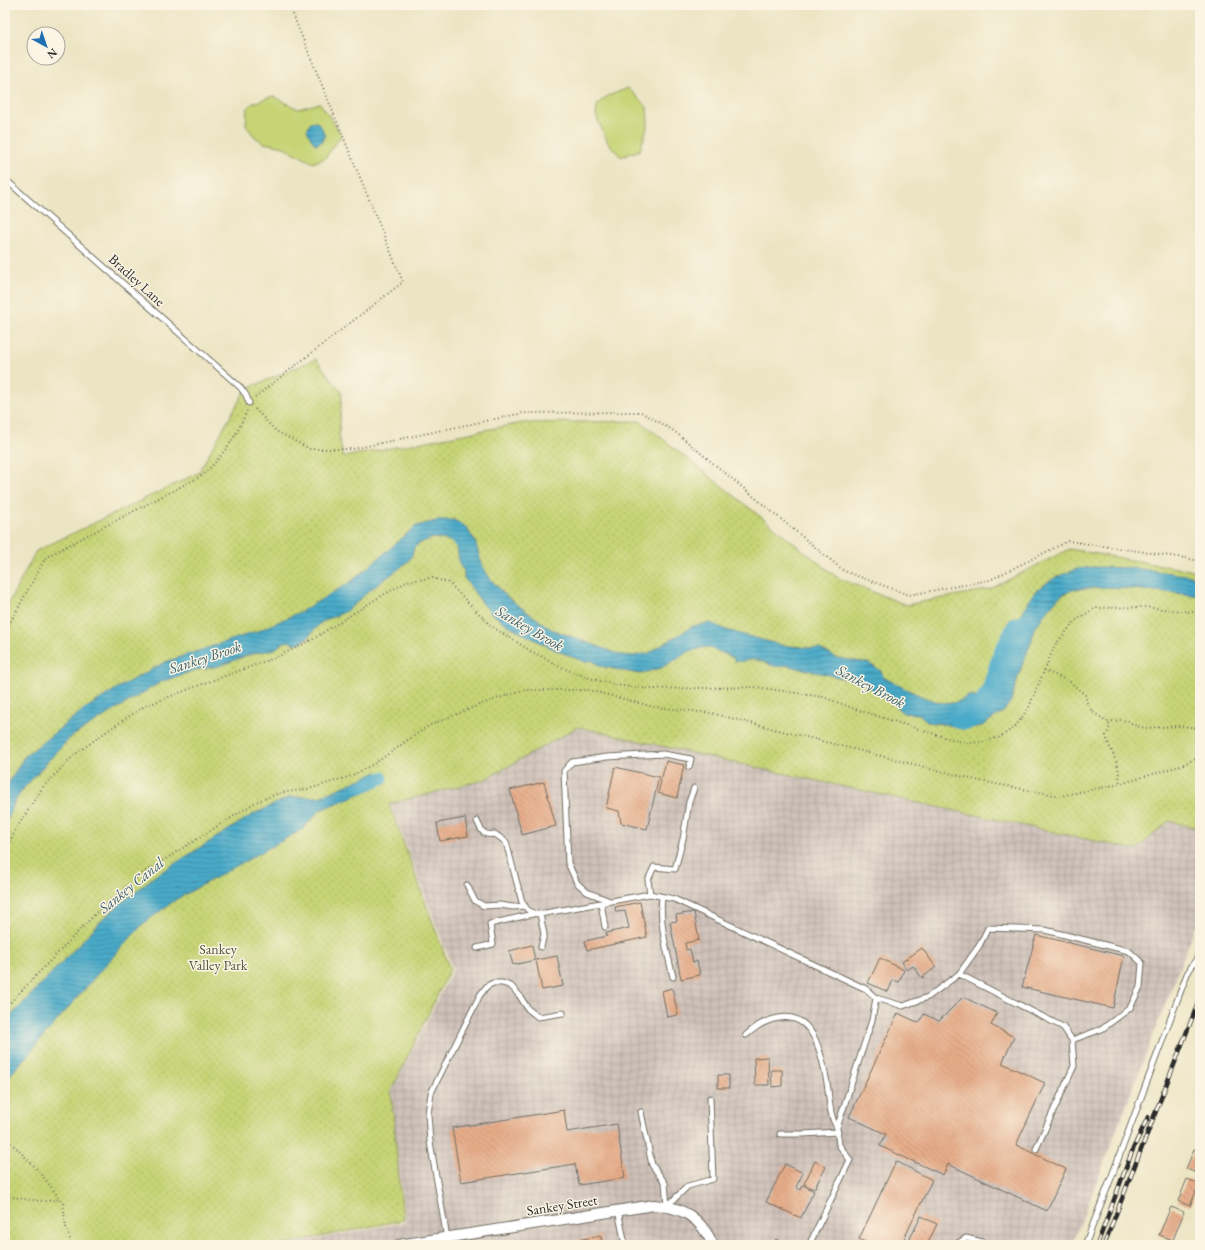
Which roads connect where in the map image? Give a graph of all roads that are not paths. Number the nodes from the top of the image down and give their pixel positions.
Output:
1 (5, 179) edge
2 (249, 403) road end
3 (689, 767) dead end
4 (694, 788) dead end
5 (476, 820) dead end
6 (467, 885) dead end
7 (650, 894) junction
8 (662, 897) junction
9 (610, 901) junction
10 (601, 903) junction
11 (524, 906) junction
12 (533, 914) junction
13 (540, 914) junction
14 (605, 927) dead end
15 (541, 947) dead end
16 (477, 948) dead end
17 (1199, 954) edge
18 (959, 974) junction
19 (673, 977) dead end
20 (876, 998) junction
21 (564, 1013) dead end
22 (746, 1035) dead end
23 (1072, 1040) junction
24 (710, 1098) dead end
25 (641, 1112) dead end
26 (837, 1130) junction
27 (780, 1134) dead end
28 (1036, 1149) dead end
29 (667, 1206) junction
30 (618, 1210) junction
31 (447, 1238) junction
32 (399, 1245) edge
33 (625, 1245) edge
34 (713, 1245) edge
35 (809, 1245) edge
36 (955, 1245) edge
37 (990, 1245) edge
38 (1085, 1245) edge

1 - 2 lane, Bradley Lane
3 - 9 lane
4 - 7 lane
5 - 11 lane
6 - 11 lane
7 - 8 lane
7 - 9 lane
8 - 19 lane
8 - 20 lane
9 - 10 lane
10 - 13 lane
10 - 14 lane
11 - 12 lane
12 - 13 lane
12 - 16 lane
13 - 15 lane
17 - 38 lane
18 - 20 lane
18 - 23 lane
18 - 23 lane
20 - 26 lane
21 - 31 lane
22 - 26 lane
23 - 28 lane
24 - 29 lane
25 - 29 lane
26 - 27 lane
26 - 35 lane
29 - 30 street, Sankey Street
29 - 34 street, Sankey Street
30 - 31 street, Sankey Street
30 - 33 lane
31 - 32 street, Sankey Street
36 - 37 lane

